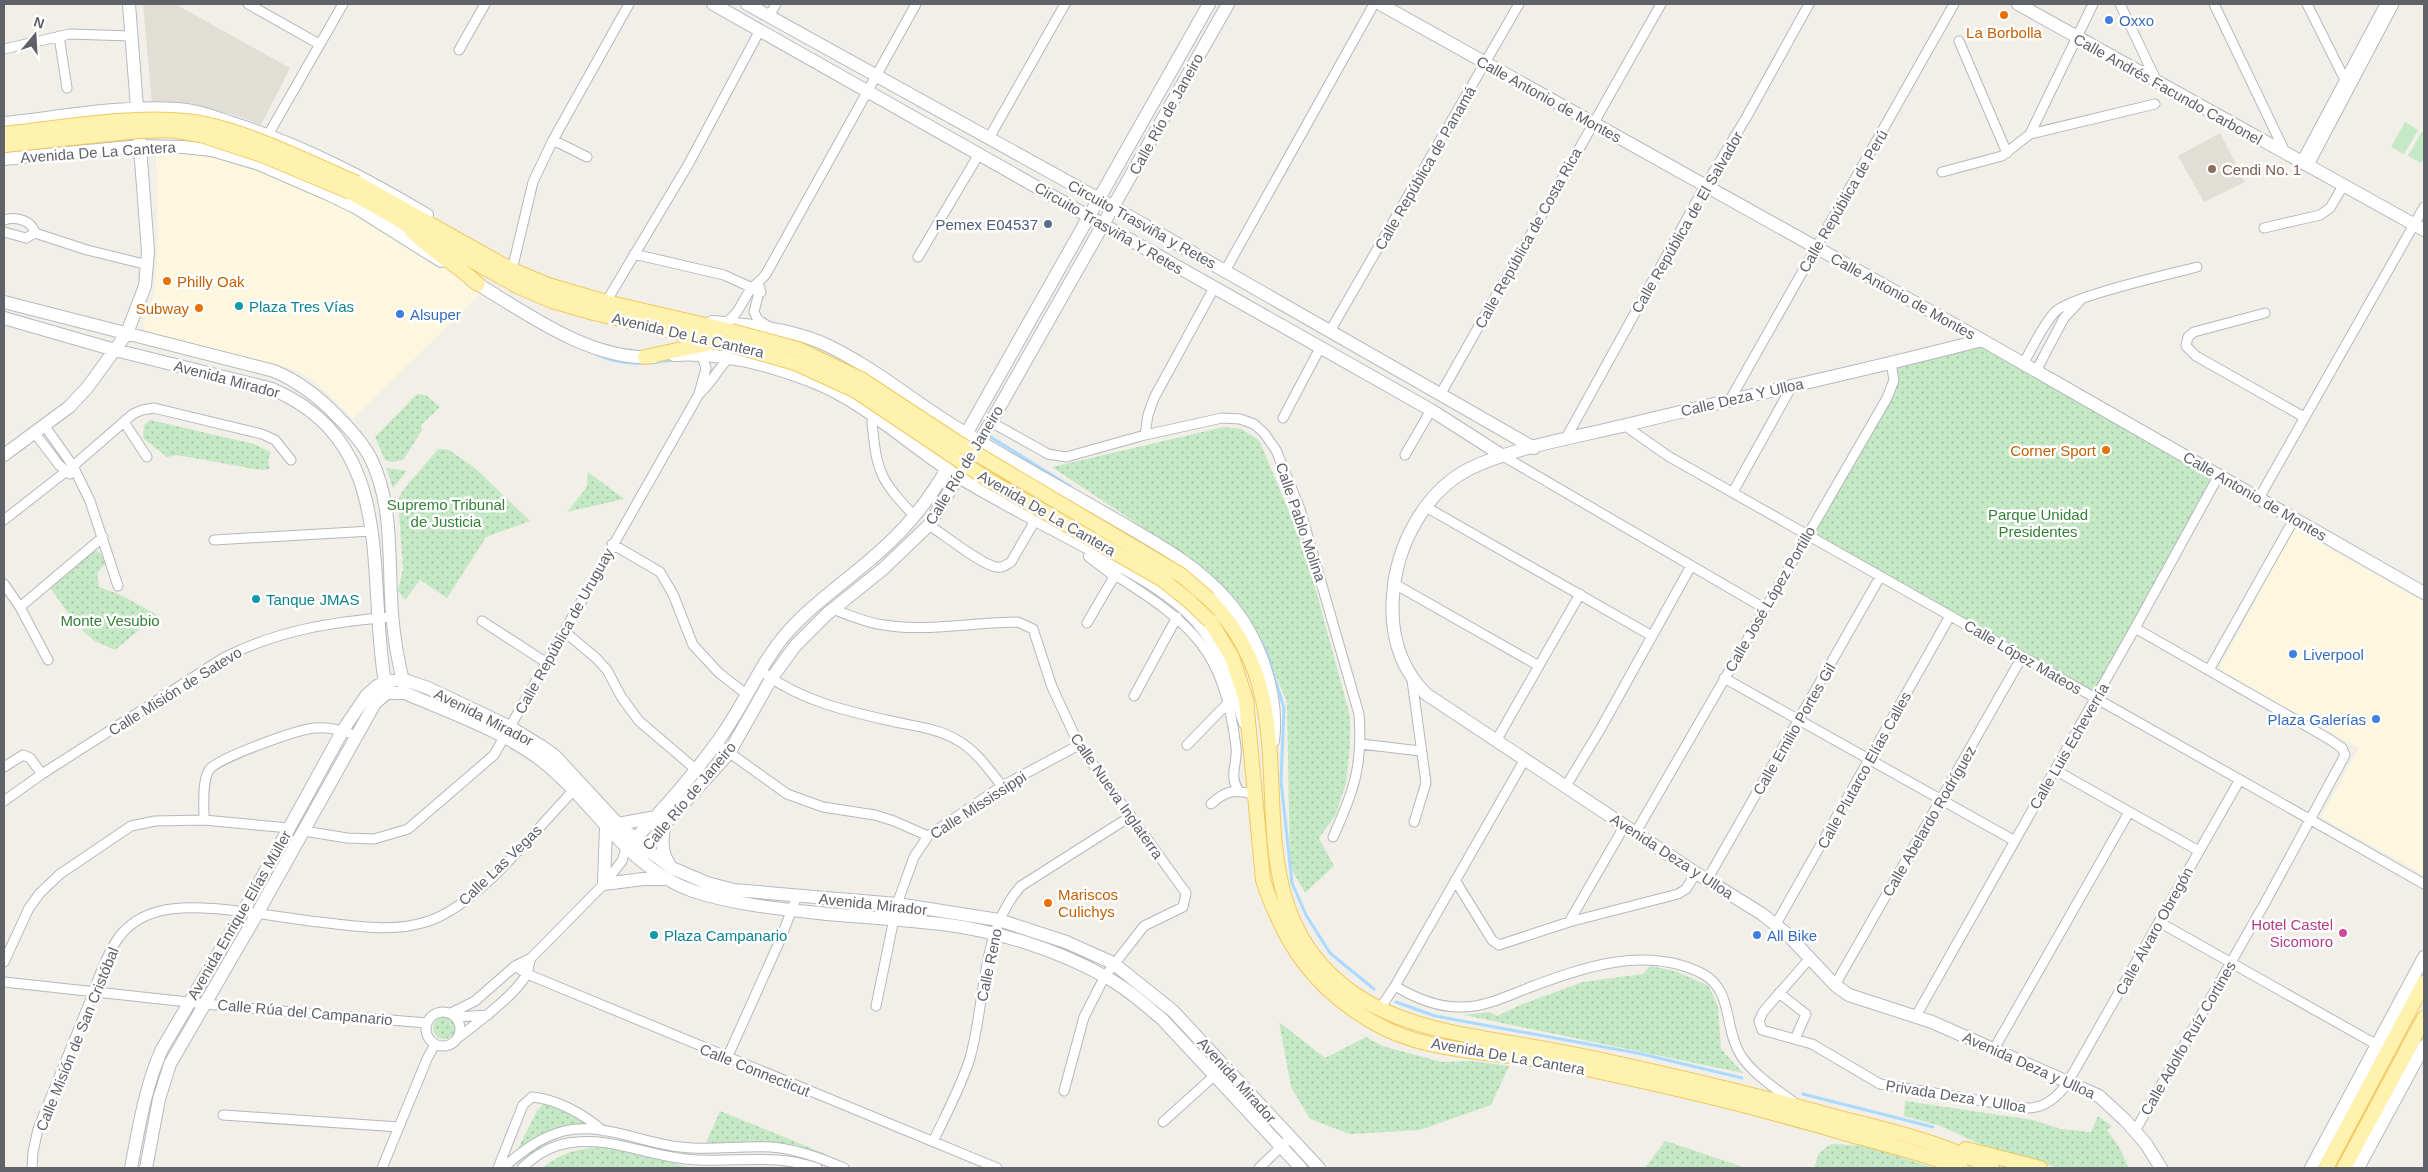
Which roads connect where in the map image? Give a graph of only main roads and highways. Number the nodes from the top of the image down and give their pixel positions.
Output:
1 (129, 4) edge
2 (713, 4) edge
3 (747, 4) edge
4 (1209, 4) edge
5 (1228, 4) edge
6 (1380, 4) edge
7 (2018, 4) edge
8 (2028, 7) edge
9 (136, 108) junction
10 (178, 109) junction
11 (85, 114) junction
12 (4, 123) edge
13 (4, 134) edge
14 (4, 145) edge
15 (140, 146) junction
16 (183, 147) junction
17 (89, 151) junction
18 (4, 159) edge
19 (354, 187) junction
20 (1099, 199) junction
21 (1113, 207) junction
22 (1089, 217) junction
23 (401, 220) junction
24 (1103, 225) junction
25 (2419, 228) edge
26 (458, 239) junction
27 (478, 284) junction
28 (4, 302) edge
29 (4, 318) edge
30 (127, 333) junction
31 (726, 339) junction
32 (1982, 340) junction
33 (115, 350) junction
34 (645, 357) junction
35 (914, 397) junction
36 (966, 434) junction
37 (902, 435) junction
38 (979, 441) junction
39 (1534, 448) junction
40 (4, 454) edge
41 (1503, 456) junction
42 (1028, 470) junction
43 (953, 473) junction
44 (1005, 503) junction
45 (1070, 538) junction
46 (1115, 575) road end
47 (2424, 593) edge
48 (402, 679) junction
49 (386, 687) junction
50 (405, 692) junction
51 (508, 733) junction
52 (1251, 739) junction
53 (1269, 769) junction
54 (660, 821) junction
55 (612, 826) junction
56 (630, 844) junction
57 (642, 854) junction
58 (669, 873) junction
59 (1286, 902) junction
60 (1272, 906) junction
61 (2424, 957) edge
62 (2424, 983) edge
63 (2424, 1018) edge
64 (2424, 1046) edge
65 (2344, 1119) junction
66 (1940, 1145) junction
67 (131, 1168) edge
68 (146, 1168) edge
69 (1301, 1168) edge
70 (1319, 1168) edge
71 (1961, 1168) edge
72 (1992, 1168) edge
73 (2040, 1168) edge
74 (2161, 1168) edge
75 (2311, 1168) edge
76 (2326, 1168) edge
77 (2344, 1168) edge
78 (2358, 1168) edge

1 - 9 main road
2 - 22 main road, Circuito Trasviña Y Retes
3 - 20 main road, Circuito Trasviña y Retes
4 - 20 main road, Calle Río de Janeiro
5 - 21 main road, Calle Río de Janeiro
6 - 32 main road, Calle Antonio de Montes
7 - 8 main road, Calle Andrés Facundo Carbonel
8 - 25 main road, Calle Andrés Facundo Carbonel
9 - 10 main road, Avenida De La Cantera
9 - 11 main road, Avenida De La Cantera
9 - 15 main road
10 - 16 main road
10 - 26 main road, Avenida De La Cantera
11 - 12 main road, Avenida De La Cantera
11 - 17 main road
13 - 19 main road, Avenida De La Cantera, bridge
14 - 19 main road, Avenida De La Cantera, bridge
15 - 16 main road, Avenida De La Cantera
15 - 17 main road, Avenida De La Cantera
15 - 30 main road
16 - 27 main road, Avenida De La Cantera
17 - 18 main road, Avenida De La Cantera
19 - 23 main road, Avenida De La Cantera
19 - 26 main road, Avenida De La Cantera
20 - 21 main road, Circuito Trasviña y Retes
20 - 22 main road, Calle Río de Janeiro
21 - 24 main road, Calle Río de Janeiro
21 - 39 main road, Circuito Trasviña y Retes
22 - 24 main road, Circuito Trasviña Y Retes
22 - 36 main road, Calle Río de Janeiro
23 - 27 main road
23 - 31 main road, Avenida De La Cantera
24 - 38 main road, Calle Río de Janeiro
24 - 41 main road, Circuito Trasviña Y Retes
26 - 31 main road, Avenida De La Cantera
27 - 34 main road, Avenida De La Cantera
28 - 30 main road, Avenida Mirador
29 - 33 main road, Avenida Mirador
30 - 33 main road
30 - 48 main road, Avenida Mirador
31 - 34 main road
31 - 34 main road, Avenida De La Cantera
31 - 35 main road, Avenida De La Cantera
31 - 37 main road, Avenida De La Cantera
31 - 52 main road, Avenida De La Cantera, bridge
31 - 53 main road, Avenida De La Cantera, bridge
32 - 39 main road, Calle Deza Y Ulloa
32 - 47 main road, Calle Antonio de Montes
33 - 40 main road
33 - 49 main road, Avenida Mirador
35 - 36 main road, Avenida De La Cantera
35 - 37 main road
36 - 38 main road, Avenida De La Cantera
36 - 43 main road, Calle Río de Janeiro
37 - 43 main road, Avenida De La Cantera
38 - 42 main road, Avenida De La Cantera
38 - 43 main road, Calle Río de Janeiro
39 - 41 main road, Calle Deza Y Ulloa
41 - 74 main road, Avenida Deza y Ulloa
42 - 44 main road
42 - 53 main road, Avenida De La Cantera
43 - 44 main road, Avenida De La Cantera
43 - 54 main road, Calle Río de Janeiro
43 - 54 main road, Calle Río de Janeiro
44 - 45 main road, Avenida De La Cantera
45 - 46 main road
45 - 52 main road, Avenida De La Cantera
48 - 49 main road
48 - 50 main road, Avenida Mirador
48 - 51 main road, Avenida Mirador
49 - 50 main road, Avenida Mirador
49 - 67 main road, Avenida Enrique Elías Müller
49 - 68 main road, Avenida Enrique Elías Müller
50 - 51 main road, Avenida Mirador
51 - 55 main road, Avenida Mirador
52 - 60 main road, Avenida De La Cantera
53 - 59 main road, Avenida De La Cantera
54 - 55 main road
54 - 56 main road, Calle Río de Janeiro
54 - 57 main road, Calle Río de Janeiro
54 - 58 main road
55 - 56 main road, Avenida Mirador
55 - 58 main road
56 - 57 main road, Avenida Mirador
57 - 58 main road, Avenida Mirador
58 - 69 main road, Avenida Mirador
58 - 70 main road, Avenida Mirador
59 - 60 main road
59 - 66 main road, Avenida De La Cantera
60 - 71 main road, Avenida De La Cantera
61 - 65 main road
62 - 65 main road
63 - 77 main road
64 - 78 main road
65 - 75 main road
65 - 76 main road
66 - 72 main road, Avenida De La Cantera
66 - 73 main road

